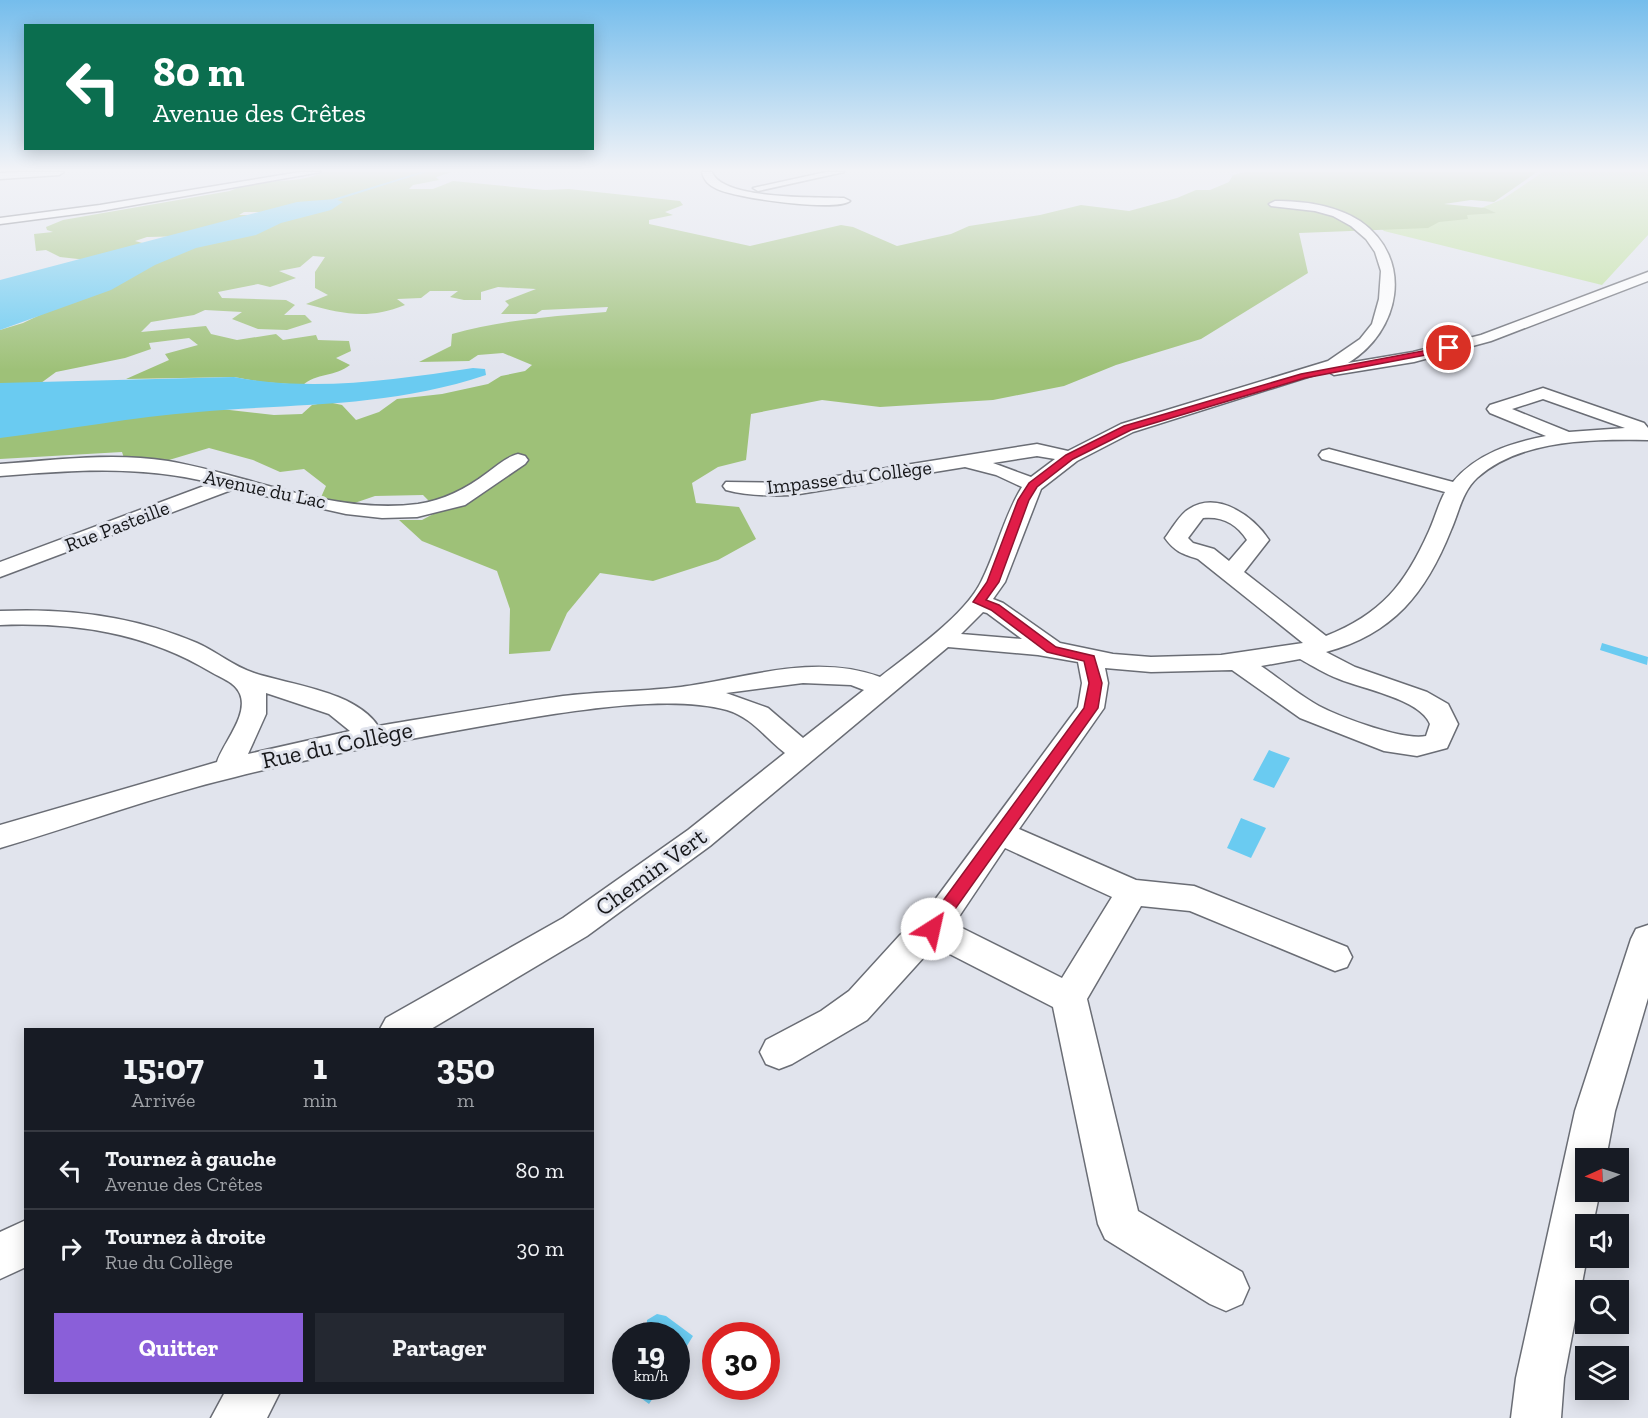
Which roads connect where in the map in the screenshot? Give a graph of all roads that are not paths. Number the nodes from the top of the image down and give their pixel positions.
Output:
1 (1369, 238) edge
2 (1648, 276) edge
3 (1449, 348) junction
4 (1357, 350) junction
5 (1396, 360) junction
6 (1304, 375) junction
7 (1645, 430) edge
8 (1564, 437) junction
9 (1329, 455) dead end
10 (1070, 457) junction
11 (518, 460) dead end
12 (964, 462) junction
13 (0, 470) edge
14 (233, 482) junction
15 (1033, 485) junction
16 (733, 486) dead end
17 (1456, 489) junction
18 (0, 570) edge
19 (1231, 573) dead end
20 (979, 602) junction
21 (0, 618) edge
22 (943, 639) junction
23 (1312, 648) junction
24 (1052, 649) junction
25 (1090, 659) junction
26 (1236, 662) junction
27 (240, 676) junction
28 (884, 688) junction
29 (682, 695) junction
30 (364, 737) junction
31 (806, 752) junction
32 (230, 768) junction
33 (999, 833) junction
34 (0, 837) edge
35 (1132, 892) junction
36 (932, 929) junction
37 (1648, 939) edge
38 (1335, 957) dead end
39 (1069, 998) junction
40 (401, 1028) edge
41 (779, 1052) dead end
42 (24, 1243) edge
43 (0, 1257) edge
44 (1226, 1288) dead end
45 (254, 1394) edge
46 (236, 1418) edge
47 (1536, 1418) edge

1 - 4 street
2 - 3 street
3 - 4 street
3 - 5 street
4 - 5 street
4 - 6 street
5 - 6 street
6 - 10 street
7 - 8 street
7 - 8 street
8 - 17 street
9 - 17 street
10 - 12 street, Impasse du Collège
10 - 15 street
11 - 14 street, Avenue du Lac
12 - 15 street, Impasse du Collège
12 - 16 street, Impasse du Collège
13 - 14 street, Avenue du Lac
14 - 18 street, Rue Pasteille
15 - 20 street
17 - 23 street
19 - 23 street
20 - 22 street
20 - 24 street
21 - 27 street
22 - 24 street
22 - 28 street
23 - 26 street
23 - 26 street
24 - 25 street
25 - 26 street
25 - 33 street
27 - 30 street
27 - 32 street
28 - 29 street, Rue du Collège
28 - 31 street, Chemin Vert
29 - 30 street, Rue du Collège
29 - 31 street, Rue du Collège
30 - 32 street, Rue du Collège
31 - 40 street, Chemin Vert
32 - 34 street, Rue du Collège
33 - 35 street
33 - 36 street
35 - 38 street
35 - 39 street
36 - 39 street
36 - 41 street
37 - 47 street
39 - 44 street
42 - 43 street
45 - 46 street

